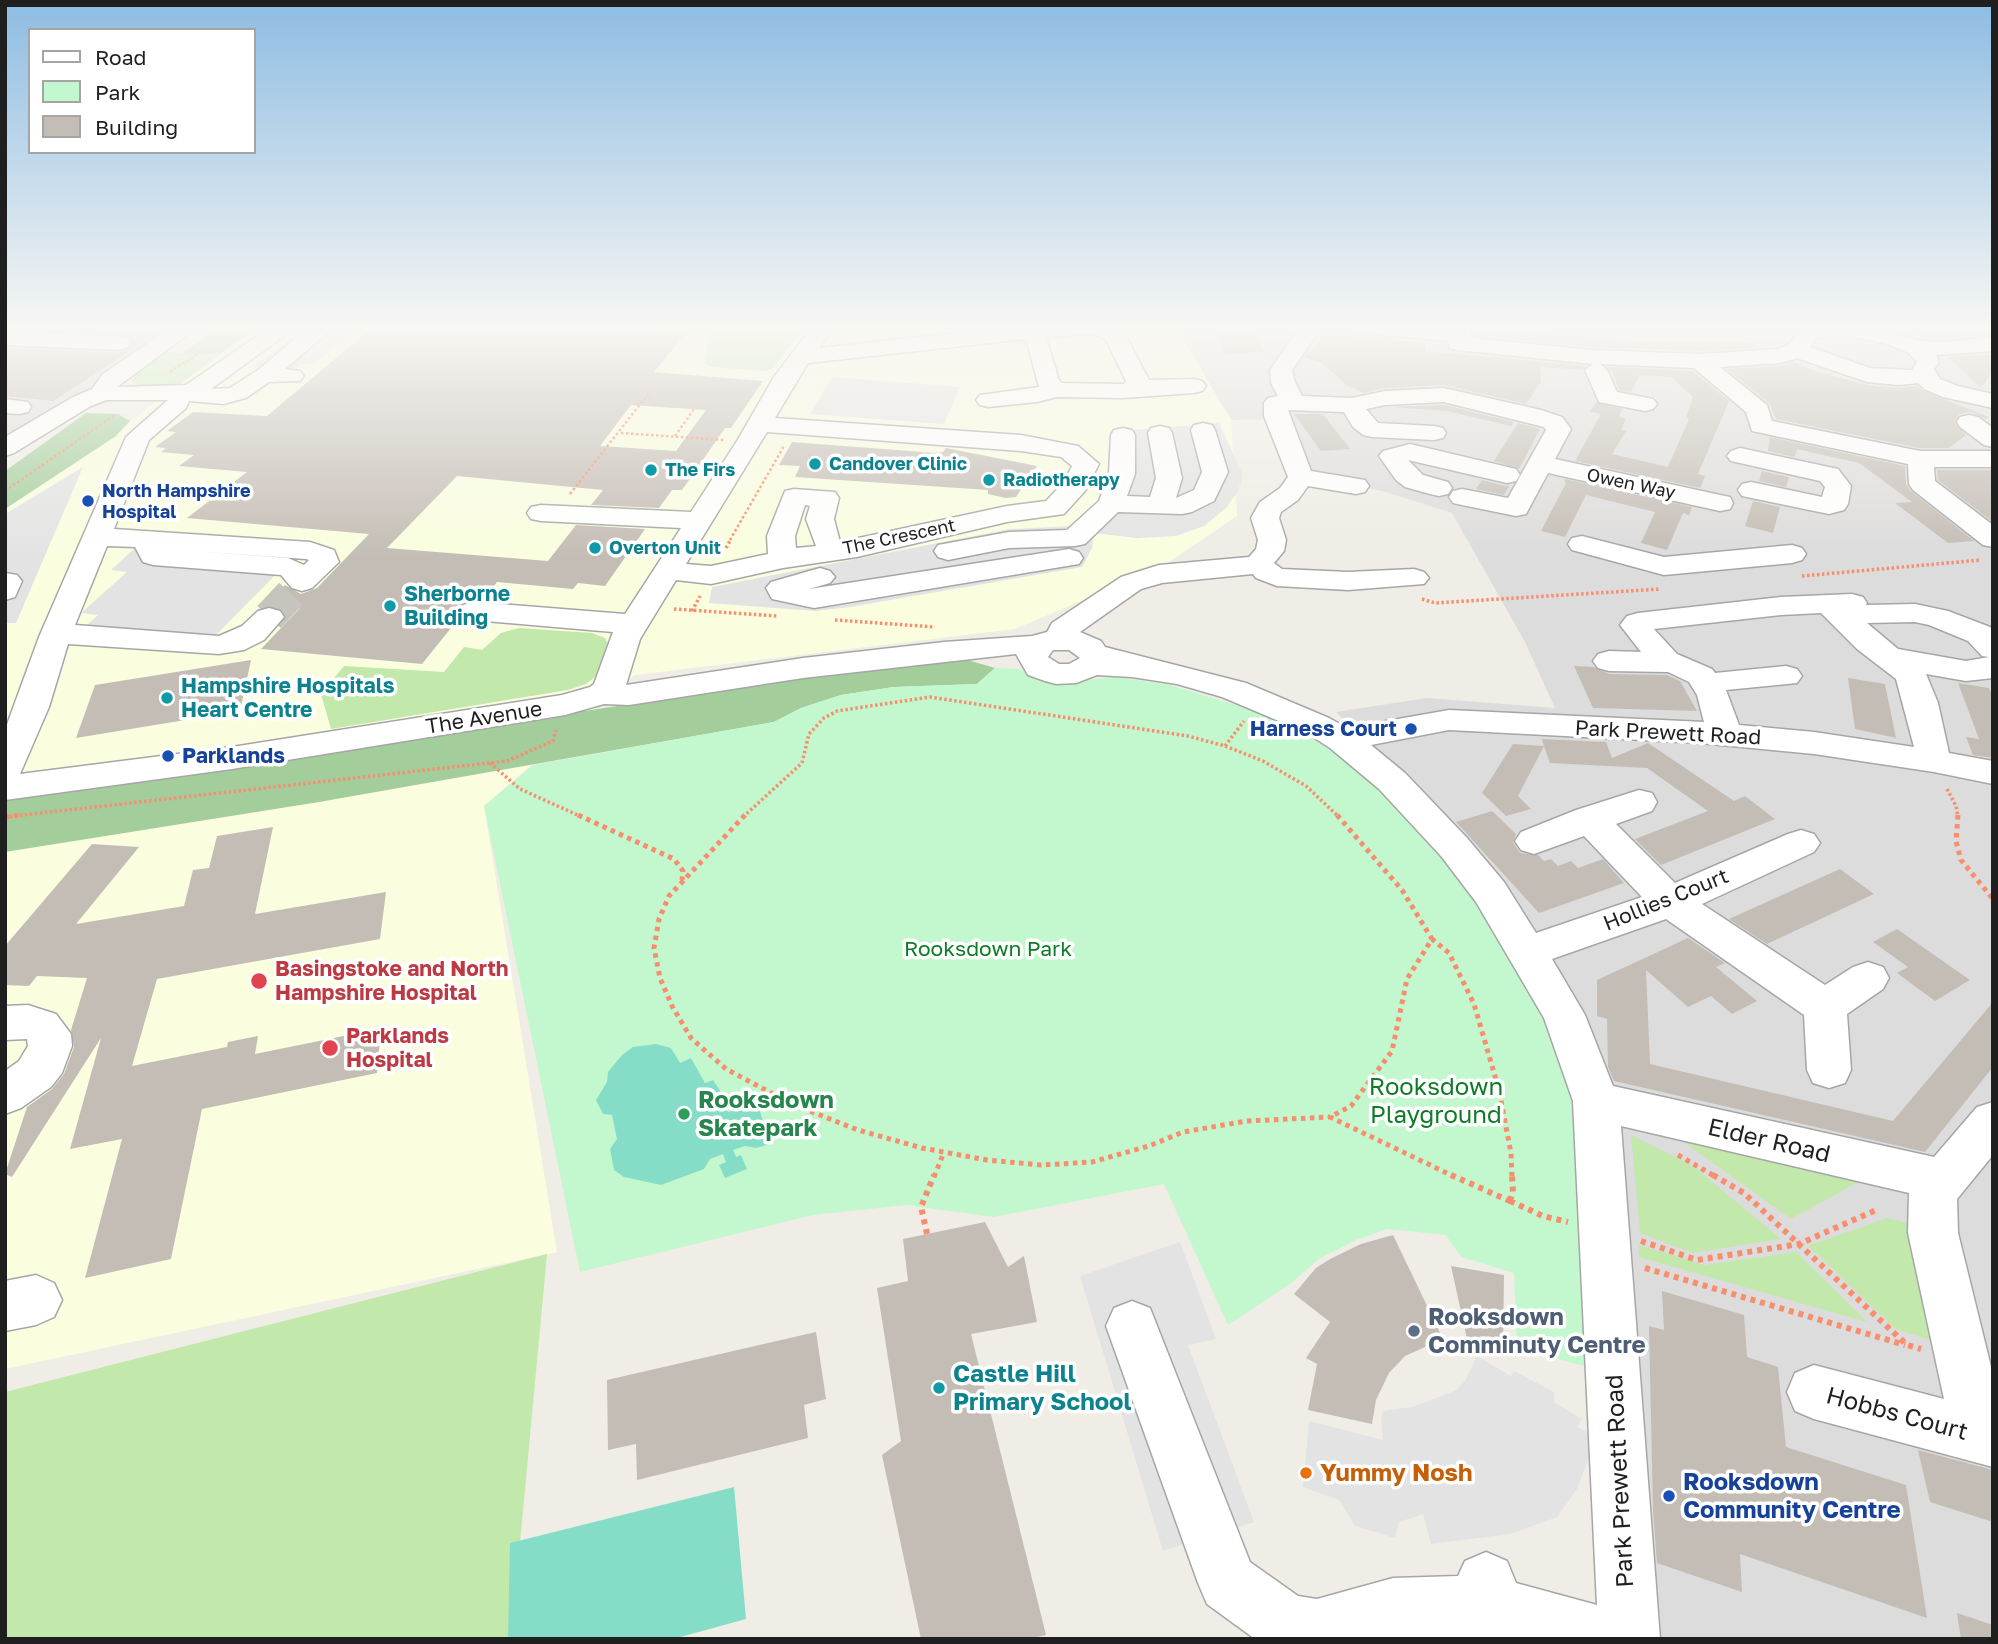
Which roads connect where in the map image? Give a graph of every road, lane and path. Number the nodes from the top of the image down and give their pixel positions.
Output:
1 (77, 404) edge
2 (108, 404) edge
3 (170, 404) edge
4 (641, 404) edge
5 (772, 404) edge
6 (1276, 404) edge
7 (1312, 404) edge
8 (1358, 404) edge
9 (1543, 404) edge
10 (1751, 404) edge
11 (1352, 405) junction
12 (694, 410) dead end
13 (1969, 422) dead end
14 (759, 424) junction
15 (1761, 426) junction
16 (1203, 430) dead end
17 (620, 433) junction
18 (1160, 433) dead end
19 (1123, 435) dead end
20 (674, 436) junction
21 (726, 440) dead end
22 (1993, 440) edge
23 (784, 446) dead end
24 (1459, 448) dead end
25 (5, 449) edge
26 (1740, 456) junction
27 (1920, 459) junction
28 (1993, 459) edge
29 (1542, 464) junction
30 (682, 469) dead end
31 (712, 471) dead end
32 (1507, 475) dead end
33 (1301, 477) junction
34 (1356, 486) dead end
35 (1751, 490) dead end
36 (5, 491) edge
37 (573, 501) dead end
38 (541, 513) dead end
39 (1156, 515) junction
40 (700, 521) junction
41 (1093, 521) junction
42 (1710, 532) junction
43 (98, 537) junction
44 (1993, 539) edge
45 (1582, 544) dead end
46 (1792, 554) dead end
47 (810, 558) junction
48 (1259, 564) junction
49 (668, 571) junction
50 (711, 575) junction
51 (302, 582) dead end
52 (1418, 589) joint
53 (1593, 595) dead end
54 (1781, 606) joint
55 (1840, 608) junction
56 (474, 611) dead end
57 (692, 611) dead end
58 (269, 617) tunnel mouth
59 (634, 624) junction
60 (55, 637) junction
61 (1993, 649) edge
62 (1066, 651) junction
63 (1892, 658) junction
64 (1609, 661) dead end
65 (1668, 663) junction
66 (1993, 666) edge
67 (1786, 676) dead end
68 (1706, 684) junction
69 (602, 694) junction
70 (1260, 701) junction
71 (565, 705) junction
72 (1725, 734) junction
73 (1342, 740) junction
74 (1225, 746) junction
75 (1934, 761) junction
76 (490, 763) junction
77 (5, 770) edge
78 (1993, 773) edge
79 (5, 788) edge
80 (1639, 802) dead end
81 (5, 817) edge
82 (1589, 819) junction
83 (1534, 841) dead end
84 (1801, 843) dead end
85 (682, 881) junction
86 (1993, 899) edge
87 (1670, 902) junction
88 (1432, 939) junction
89 (1528, 952) junction
90 (1868, 978) dead end
91 (1825, 1007) junction
92 (5, 1023) edge
93 (1829, 1070) dead end
94 (5, 1096) edge
95 (1596, 1101) junction
96 (1330, 1117) junction
97 (1993, 1121) edge
98 (1671, 1151) dead end
99 (944, 1152) junction
100 (1942, 1180) junction
101 (1510, 1202) junction
102 (1877, 1210) dead end
103 (1606, 1231) junction
104 (927, 1234) dead end
105 (1799, 1244) junction
106 (1637, 1265) dead end
107 (1132, 1326) dead end
108 (1907, 1345) junction
109 (1963, 1361) junction
110 (1814, 1392) dead end
111 (1986, 1438) edge
112 (1487, 1609) edge
113 (1609, 1639) edge
114 (1629, 1639) edge

1 - 25 street
2 - 36 path
3 - 43 street
4 - 17 path
5 - 14 street
6 - 33 street
7 - 11 street
8 - 11 street
9 - 29 street
10 - 15 street
11 - 24 street
12 - 20 path
13 - 22 street
14 - 40 street
14 - 47 street, The Crescent
15 - 26 street
15 - 27 street
16 - 39 street
17 - 20 path
17 - 37 path
18 - 39 street
19 - 41 street
20 - 21 path
23 - 50 path
26 - 35 street
26 - 42 street
27 - 28 street
27 - 44 street
29 - 32 street
29 - 42 street, Owen Way
30 - 31 path
33 - 34 street
33 - 48 street
38 - 40 street
39 - 41 street
40 - 49 street
41 - 47 street
41 - 47 street
42 - 45 street
42 - 46 street
43 - 51 street
43 - 60 street
47 - 50 street, The Crescent
48 - 52 street
48 - 62 street
49 - 50 street, The Crescent
49 - 59 street
50 - 57 path
52 - 53 path
54 - 55 street
54 - 65 street
55 - 61 street
55 - 63 street
56 - 59 street
58 - 60 street
59 - 69 street
60 - 77 street
62 - 69 street, The Avenue
62 - 70 street, Park Prewett Road
63 - 66 street
63 - 75 street
64 - 65 street
65 - 68 street
67 - 68 street
68 - 72 street
69 - 71 street, The Avenue
70 - 73 street, Park Prewett Road
70 - 74 path
71 - 76 path
71 - 79 street, The Avenue
72 - 73 street, Park Prewett Road
72 - 75 street, Park Prewett Road
73 - 89 street, Park Prewett Road
74 - 85 path
74 - 88 path
75 - 78 street, Park Prewett Road
75 - 86 path
76 - 81 path
76 - 85 path
80 - 82 street
82 - 83 street
82 - 87 street
84 - 87 street, Hollies Court
85 - 99 path
87 - 89 street, Hollies Court
87 - 91 street
88 - 96 path
88 - 101 path
89 - 95 street, Park Prewett Road
90 - 91 street
91 - 93 street
92 - 94 street
95 - 100 street, Elder Road
95 - 103 street, Park Prewett Road
96 - 99 path
96 - 101 path
97 - 100 street
98 - 105 path
99 - 104 path
100 - 109 street
101 - 103 path
102 - 105 path
103 - 105 path
103 - 114 street, Park Prewett Road
105 - 108 path
106 - 108 path
107 - 112 street
108 - 109 path
109 - 111 street
110 - 111 street, Hobbs Court
112 - 113 street

